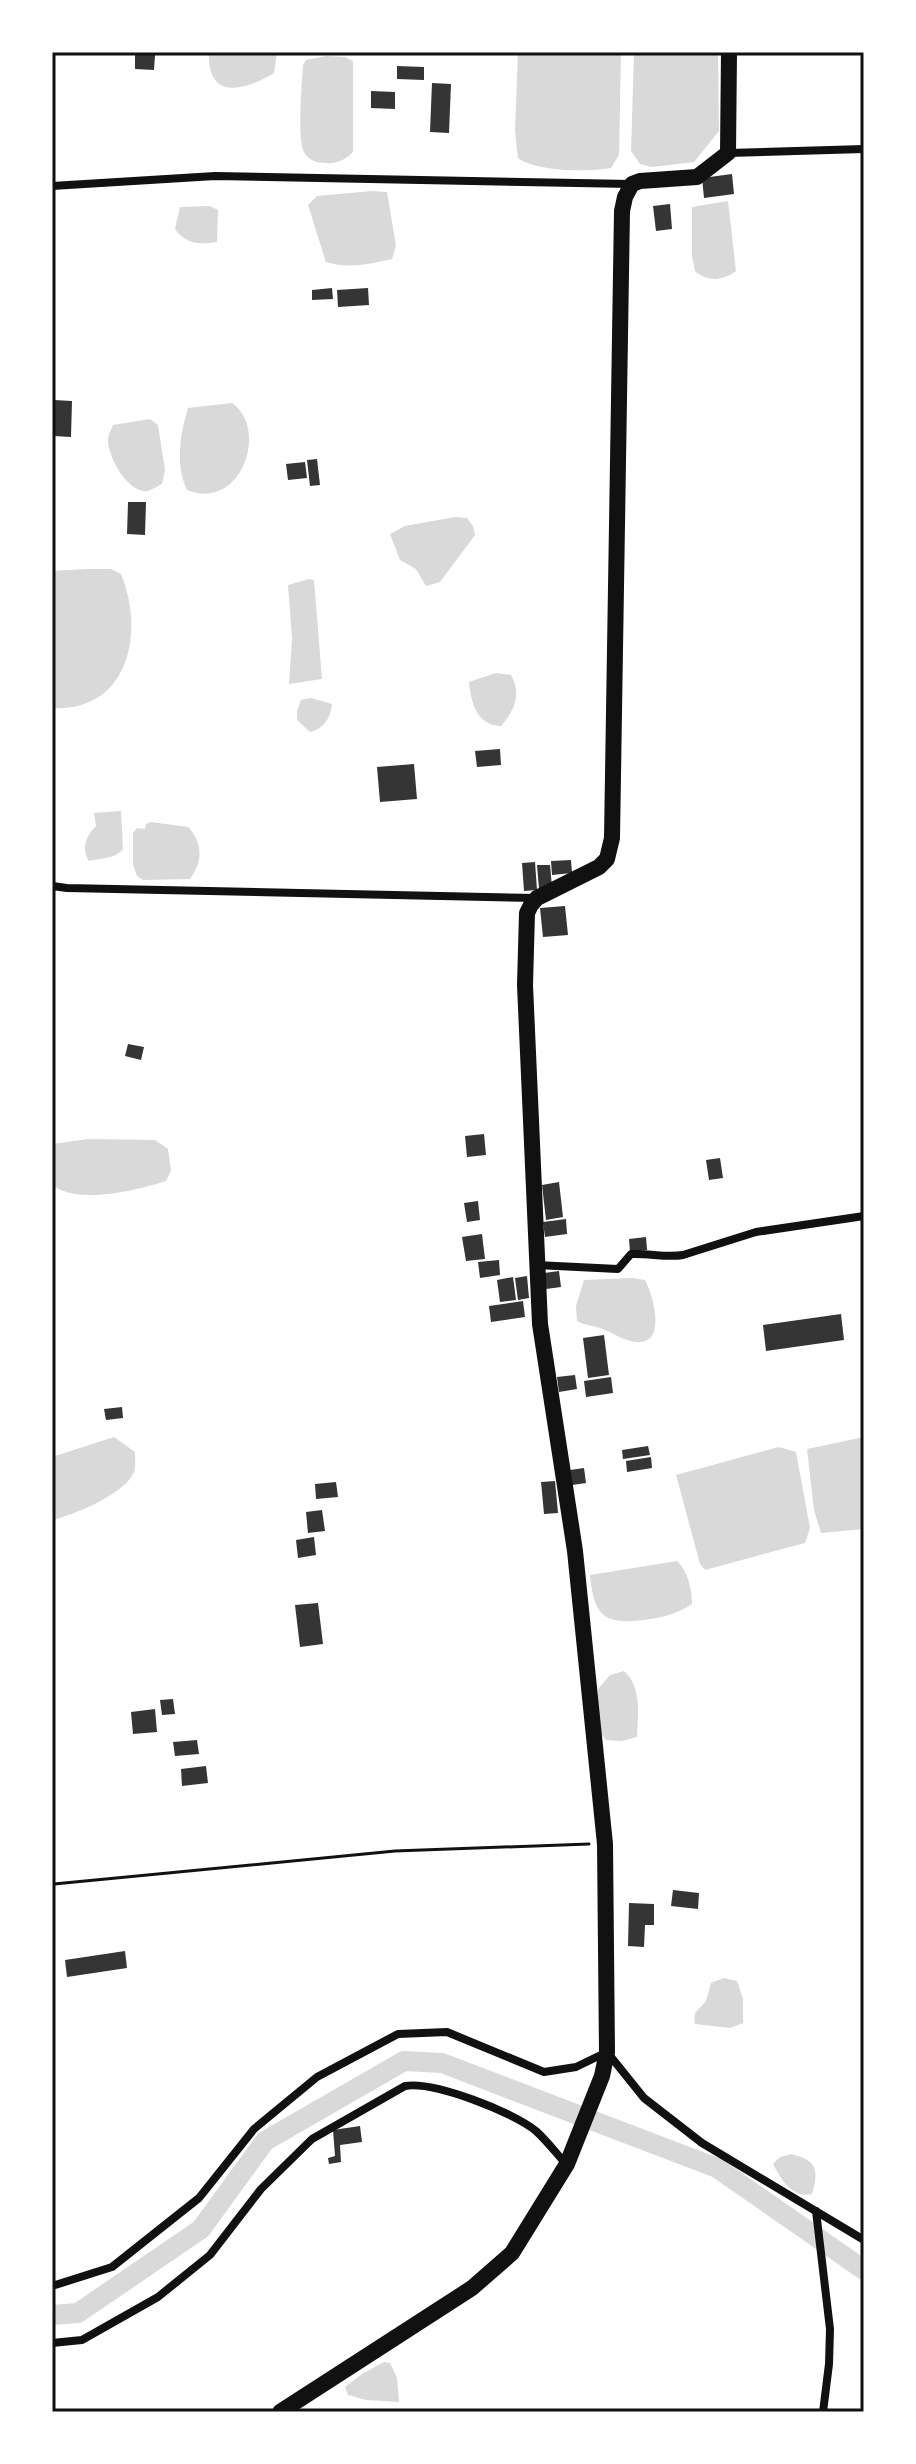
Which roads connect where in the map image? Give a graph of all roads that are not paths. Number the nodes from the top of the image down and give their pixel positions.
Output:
1 (729, 52) edge
2 (864, 149) edge
3 (728, 153) junction
4 (632, 184) junction
5 (52, 186) edge
6 (52, 886) edge
7 (537, 898) junction
8 (864, 1216) edge
9 (535, 1265) junction
10 (607, 2052) junction
11 (568, 2161) junction
12 (816, 2211) junction
13 (864, 2240) edge
14 (52, 2286) edge
15 (52, 2343) edge
16 (280, 2412) edge
17 (823, 2412) edge

1 - 3 main road
2 - 3 street
3 - 4 main road
4 - 5 street
4 - 7 main road
6 - 7 street
7 - 9 main road
8 - 9 street
9 - 10 main road
10 - 11 main road
10 - 12 street
10 - 14 street
11 - 15 street
11 - 16 main road
12 - 13 street
12 - 17 street

